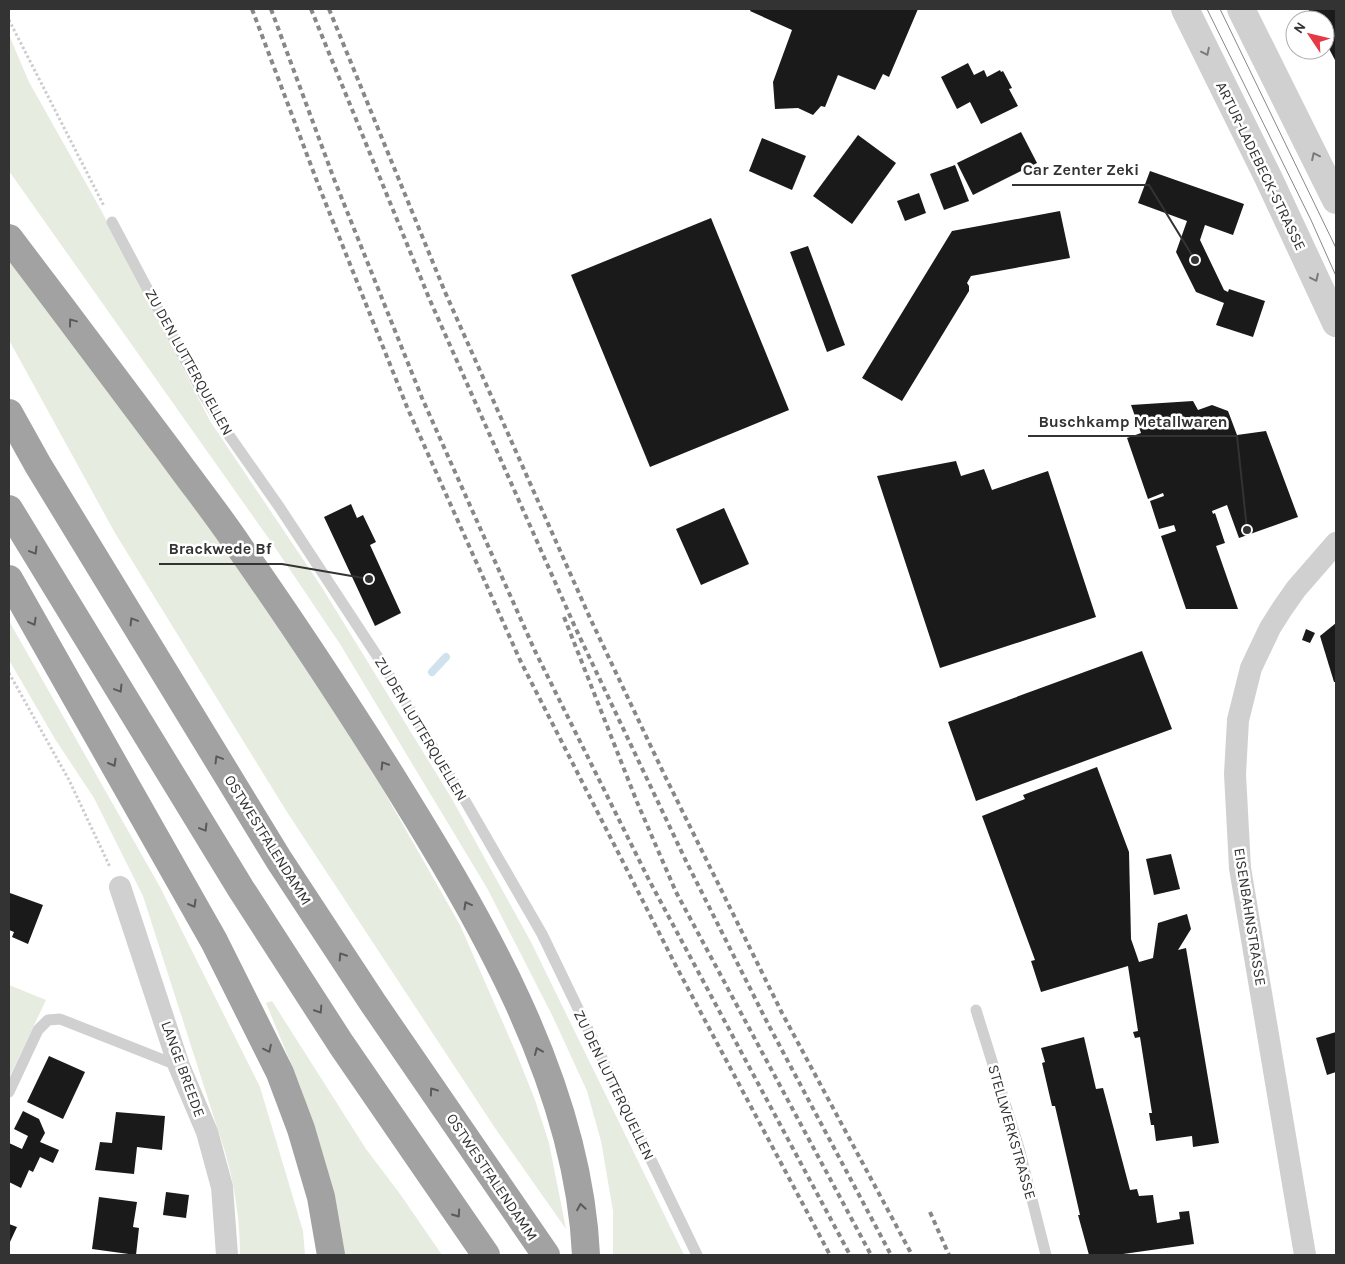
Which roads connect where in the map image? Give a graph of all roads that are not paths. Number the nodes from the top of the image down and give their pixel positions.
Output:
1 (1185, 9) edge
2 (1241, 9) edge
3 (1336, 200) edge
4 (112, 222) road end
5 (9, 238) edge
6 (1336, 323) edge
7 (9, 413) edge
8 (9, 509) edge
9 (1336, 543) edge
10 (9, 579) edge
11 (120, 887) road end
12 (976, 1010) dead end
13 (180, 1066) junction
14 (9, 1092) edge
15 (227, 1255) edge
16 (331, 1255) edge
17 (486, 1255) edge
18 (546, 1255) edge
19 (586, 1255) edge
20 (697, 1255) edge
21 (1046, 1255) edge
22 (1305, 1255) edge

1 -> 6 street, ARTUR-LADEBECK-STRASSE
3 -> 2 street
4 - 20 lane, ZU DEN LUTTERQUELLEN
19 -> 5 highway
18 -> 7 highway, OSTWESTFALENDAMM
8 -> 17 highway
9 - 22 street, EISENBAHNSTRASSE
10 -> 16 highway
11 - 13 street, LANGE BREEDE
12 - 21 lane, STELLWERKSTRASSE
13 - 14 lane
13 - 15 street, LANGE BREEDE

